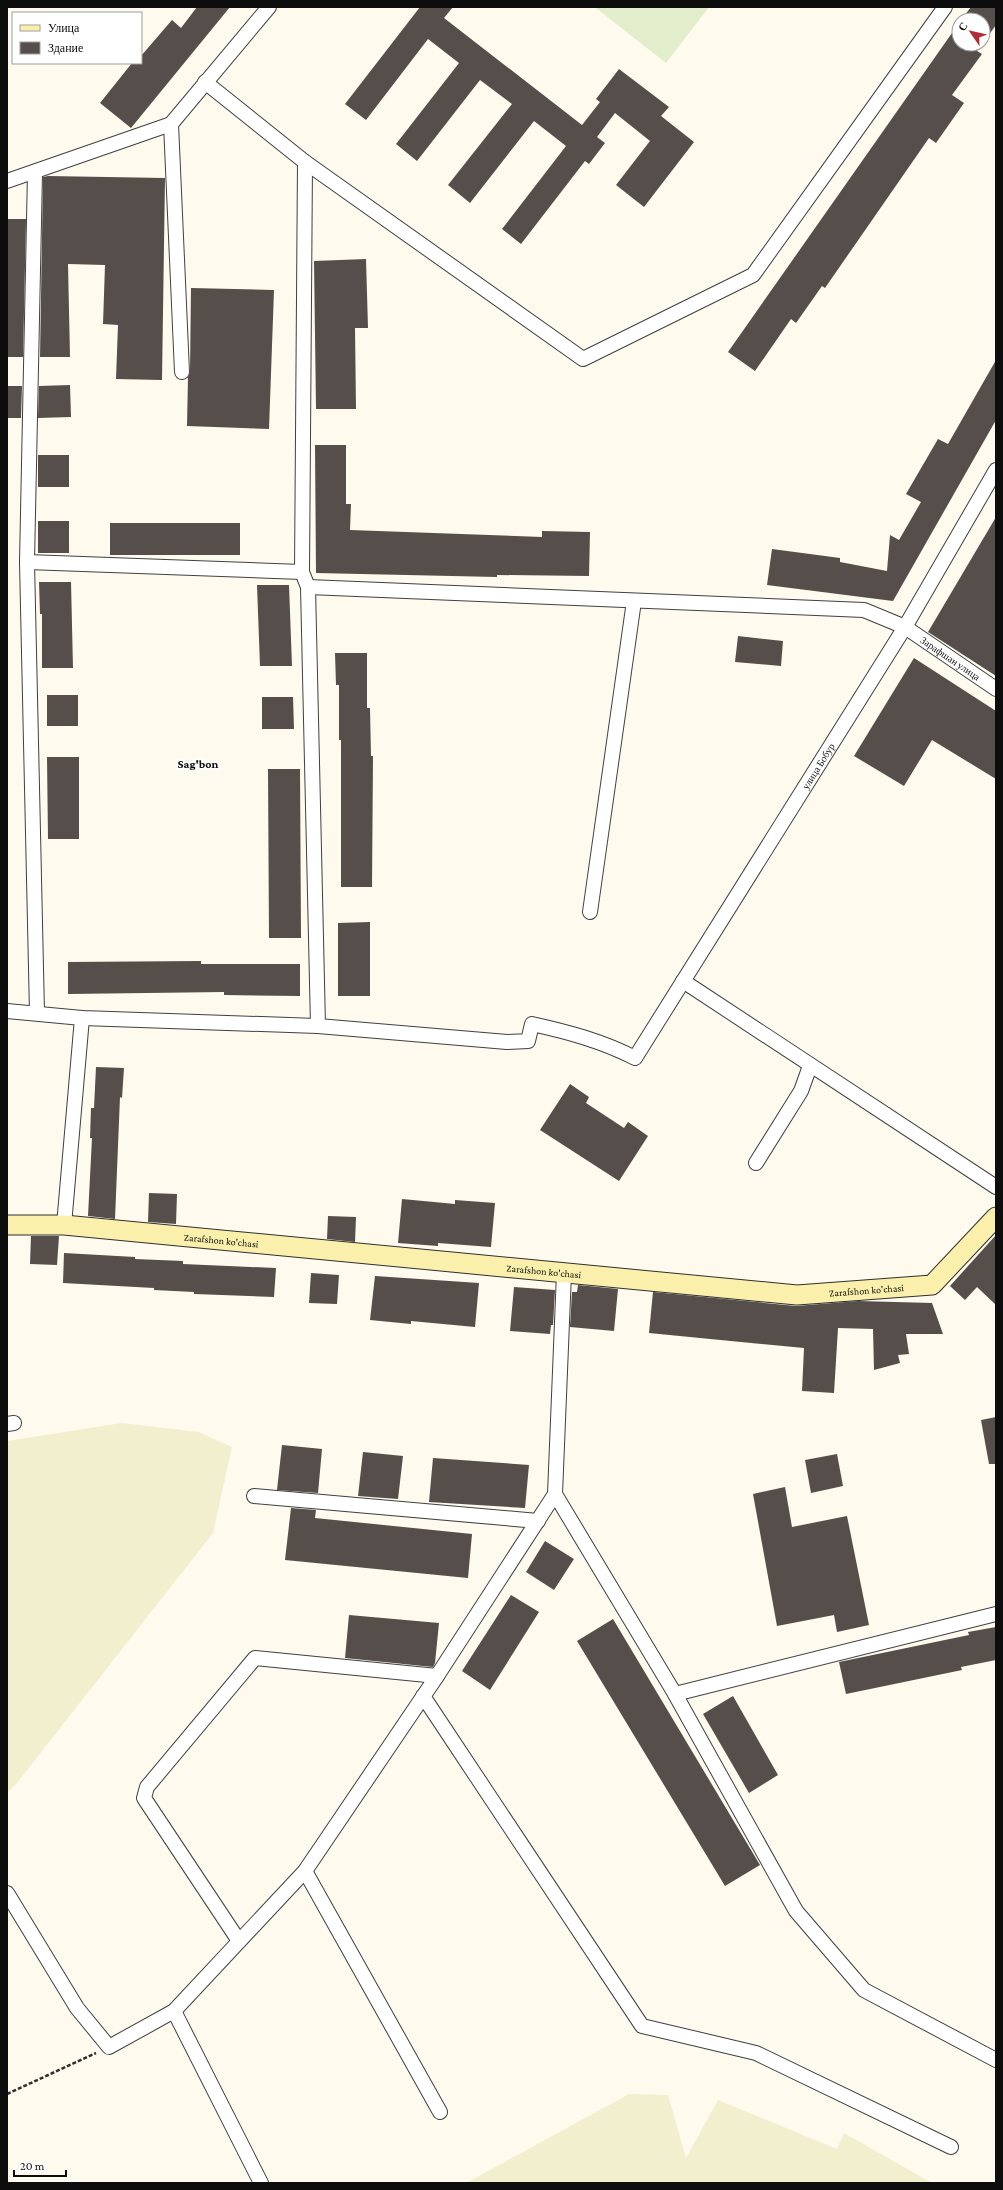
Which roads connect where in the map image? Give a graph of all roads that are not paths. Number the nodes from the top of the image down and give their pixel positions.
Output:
1 (269, 7) edge
2 (945, 7) edge
3 (204, 82) junction
4 (171, 124) junction
5 (305, 162) junction
6 (35, 172) junction
7 (7, 180) edge
8 (182, 372) dead end
9 (996, 470) edge
10 (27, 562) junction
11 (302, 572) junction
12 (308, 587) junction
13 (634, 601) junction
14 (904, 627) junction
15 (996, 689) edge
16 (590, 912) dead end
17 (683, 981) junction
18 (7, 1011) edge
19 (37, 1013) junction
20 (82, 1018) junction
21 (318, 1026) junction
22 (810, 1066) junction
23 (756, 1163) dead end
24 (996, 1187) edge
25 (996, 1217) edge
26 (7, 1224) edge
27 (64, 1225) junction
28 (564, 1273) junction
29 (555, 1494) junction
30 (254, 1496) dead end
31 (538, 1521) junction
32 (996, 1614) edge
33 (437, 1676) junction
34 (675, 1694) junction
35 (423, 1696) junction
36 (305, 1871) junction
37 (7, 1893) edge
38 (239, 1941) junction
39 (174, 2011) junction
40 (996, 2060) edge
41 (440, 2112) dead end
42 (951, 2147) dead end
43 (261, 2183) edge

1 - 3 street
2 - 5 street
3 - 4 street
3 - 5 street
4 - 6 street
4 - 8 street
5 - 11 street
6 - 7 street
6 - 10 street
9 - 14 street, улица Бобур
10 - 11 street
10 - 19 street
11 - 12 street
12 - 13 street, Зарафшан улица
12 - 21 street
13 - 14 street, Зарафшан улица
13 - 16 street
14 - 15 street, Зарафшан улица
14 - 17 street, улица Бобур
17 - 21 street, улица Бобур
17 - 22 street
18 - 19 street
19 - 20 street
20 - 21 street
20 - 27 street
22 - 23 street
22 - 24 street
25 - 28 street, Zarafshon ko'chasi
26 - 27 street, Zarafshon ko'chasi
27 - 28 street, Zarafshon ko'chasi
28 - 29 street
29 - 31 street
29 - 34 street
30 - 31 street
31 - 33 street
32 - 34 street
33 - 35 street
33 - 38 street
34 - 40 street
35 - 36 street
35 - 42 street
36 - 38 street
36 - 41 street
37 - 39 street
38 - 39 street
39 - 43 street

